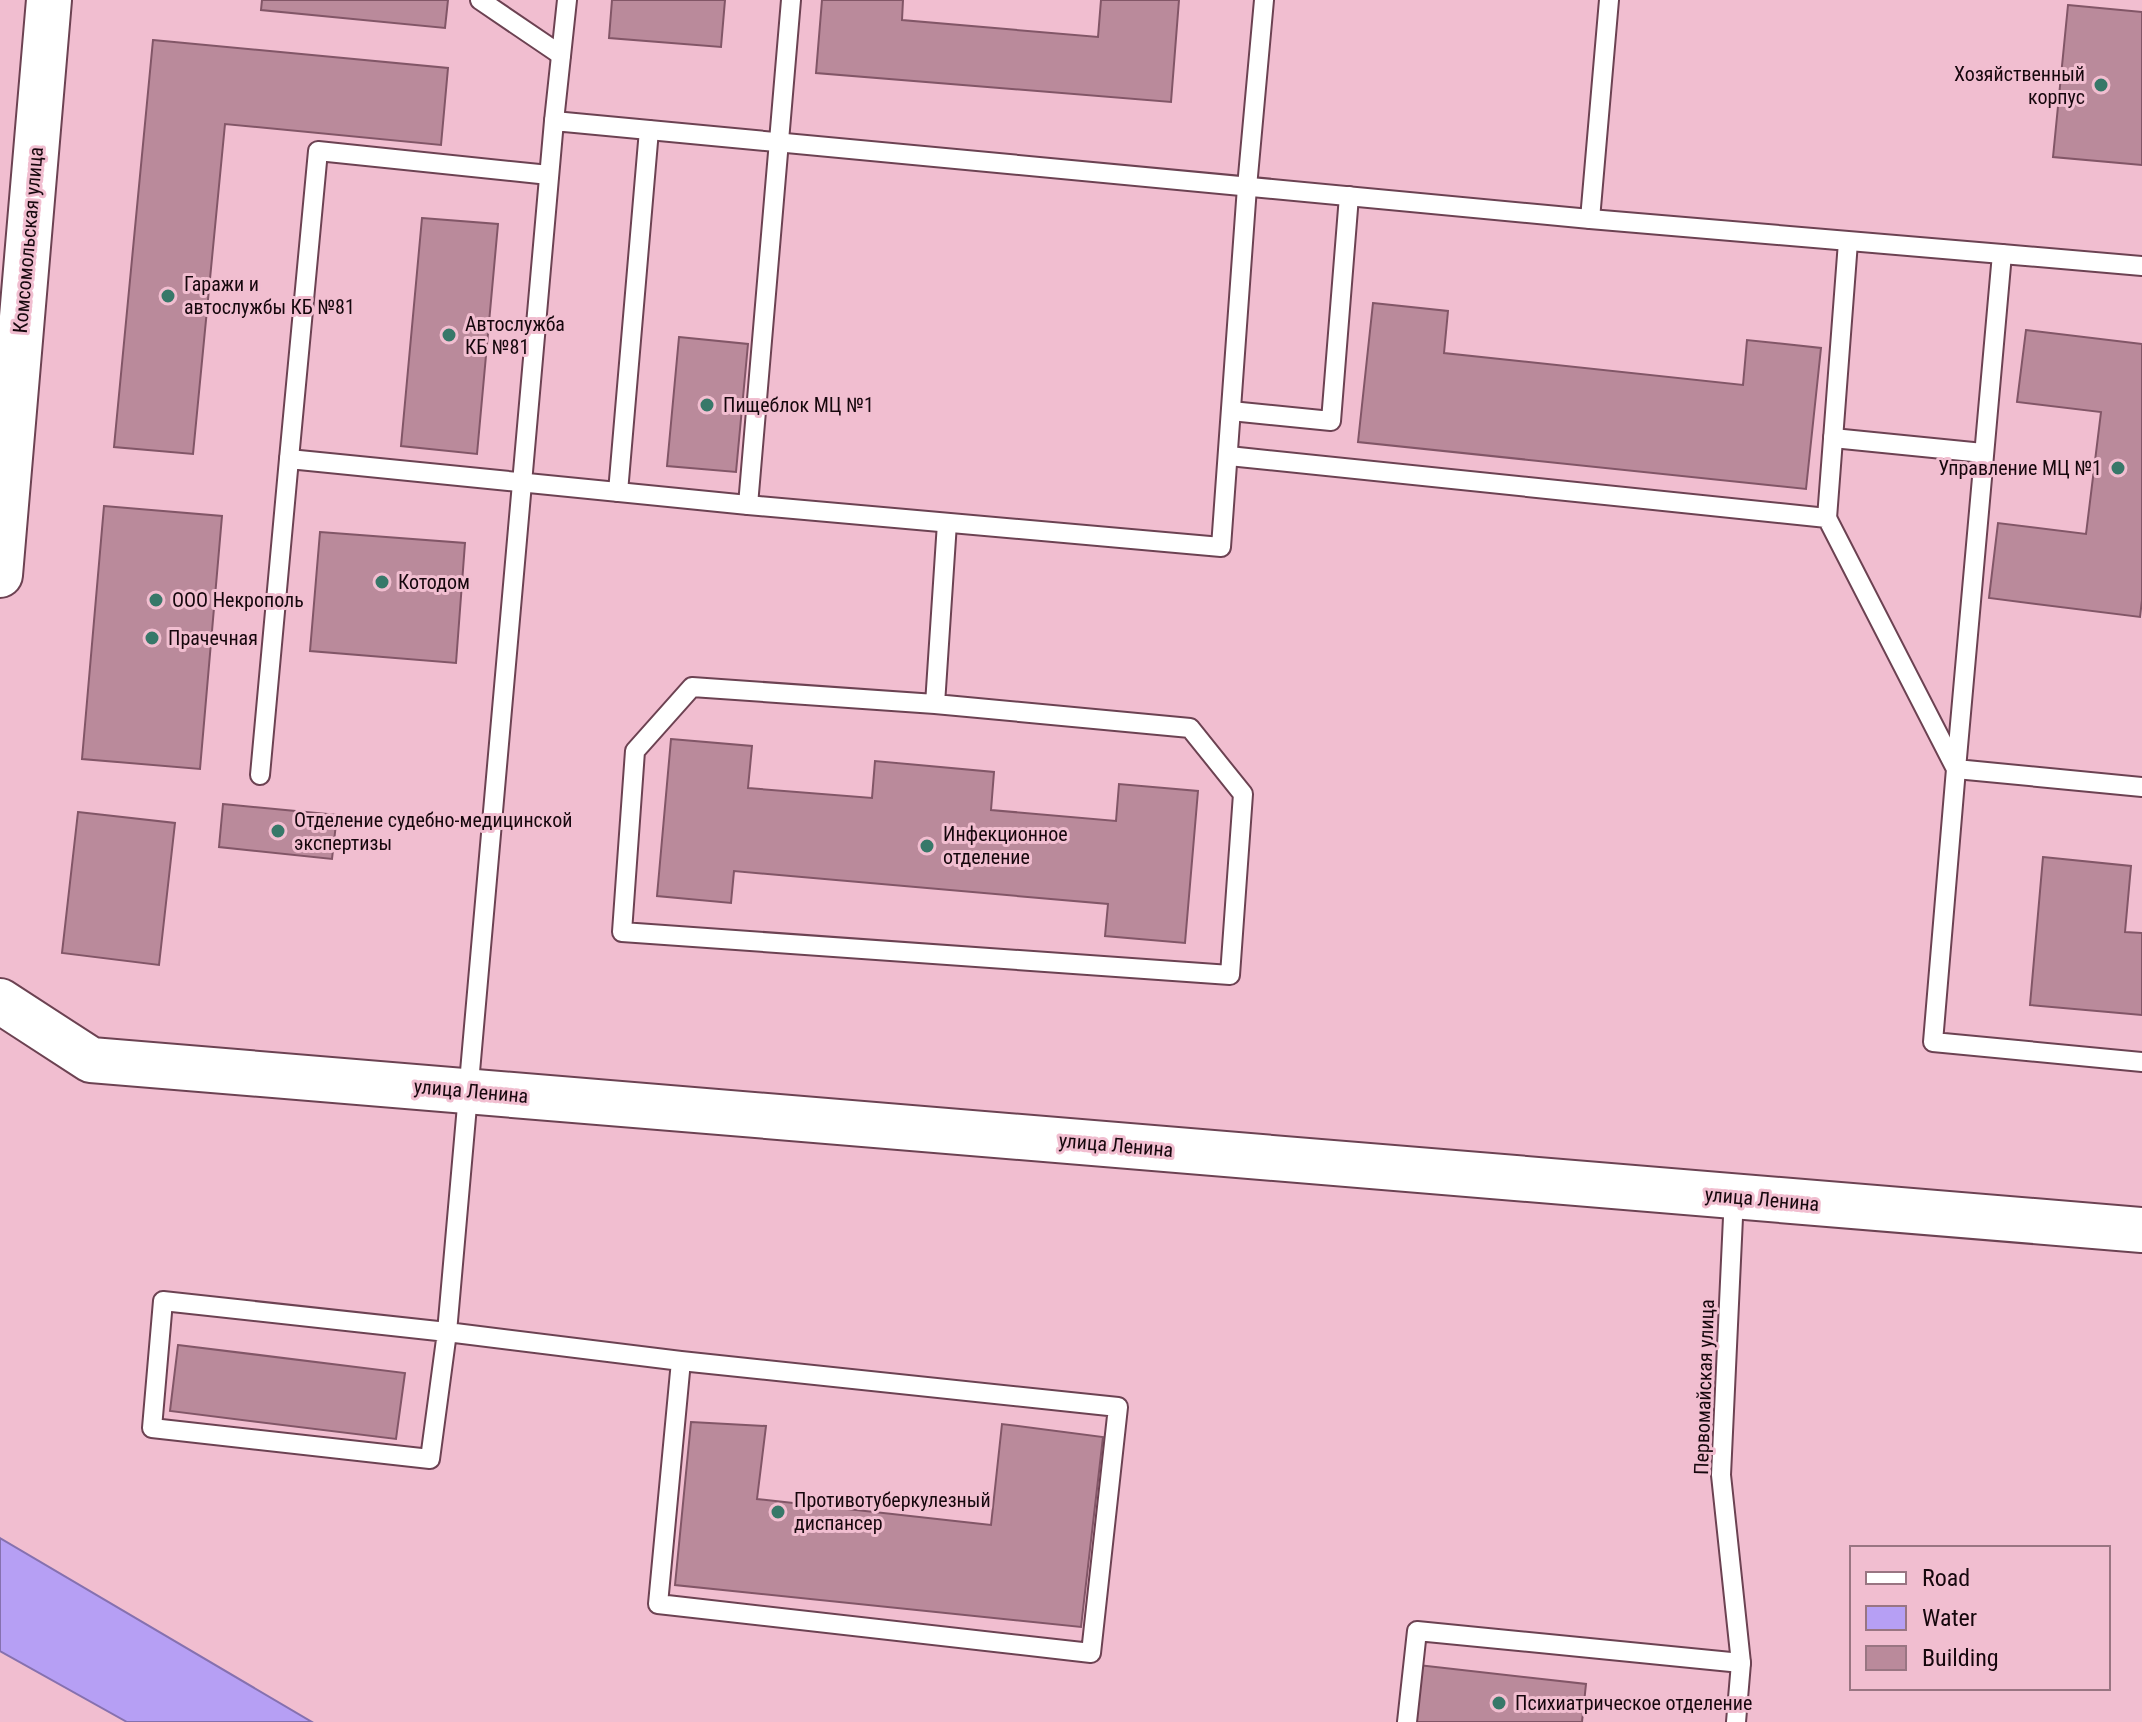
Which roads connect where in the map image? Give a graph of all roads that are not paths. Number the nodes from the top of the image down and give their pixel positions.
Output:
1 (49, 0) edge
2 (480, 0) edge
3 (567, 0) edge
4 (791, 0) edge
5 (1264, 0) edge
6 (1609, 0) edge
7 (561, 55) junction
8 (554, 121) junction
9 (649, 130) junction
10 (778, 143) junction
11 (549, 175) junction
12 (1247, 187) junction
13 (1349, 196) junction
14 (1590, 219) junction
15 (1848, 242) junction
16 (2002, 254) junction
17 (2142, 266) edge
18 (1231, 411) junction
19 (1833, 438) junction
20 (1983, 453) junction
21 (1229, 456) junction
22 (289, 459) junction
23 (522, 482) junction
24 (618, 492) junction
25 (748, 505) junction
26 (1827, 518) junction
27 (947, 523) junction
28 (0, 575) edge
29 (935, 704) junction
30 (1956, 769) junction
31 (260, 775) dead end
32 (2142, 787) edge
33 (0, 1001) edge
34 (2142, 1062) edge
35 (467, 1090) junction
36 (1734, 1196) junction
37 (2142, 1230) edge
38 (447, 1332) junction
39 (681, 1361) junction
40 (1741, 1663) junction
41 (1407, 1722) edge
42 (1736, 1722) edge

1 - 28 street, Комсомольская улица
2 - 7 lane
3 - 7 lane
4 - 10 lane
5 - 12 lane
6 - 14 lane
7 - 8 lane
8 - 9 lane
8 - 11 lane
9 - 10 lane
9 - 24 lane
10 - 12 lane
10 - 25 lane
11 - 22 lane
11 - 23 lane
12 - 13 lane
12 - 18 lane
13 - 14 lane
13 - 18 lane
14 - 15 lane
15 - 16 lane
15 - 19 lane
16 - 17 lane
16 - 20 lane
18 - 21 lane
19 - 20 lane
19 - 26 lane
20 - 30 lane
21 - 26 lane
21 - 27 lane
22 - 23 lane
22 - 31 lane
23 - 24 lane
23 - 35 lane
24 - 25 lane
25 - 27 lane
26 - 30 lane
27 - 29 lane
29 - 29 lane
30 - 32 lane
30 - 34 lane
33 - 35 street, улица Ленина
35 - 36 street, улица Ленина
35 - 38 lane
36 - 37 street, улица Ленина
36 - 40 lane, Первомайская улица
38 - 38 lane
38 - 39 lane
39 - 39 lane
40 - 41 lane
40 - 42 lane, Первомайская улица

